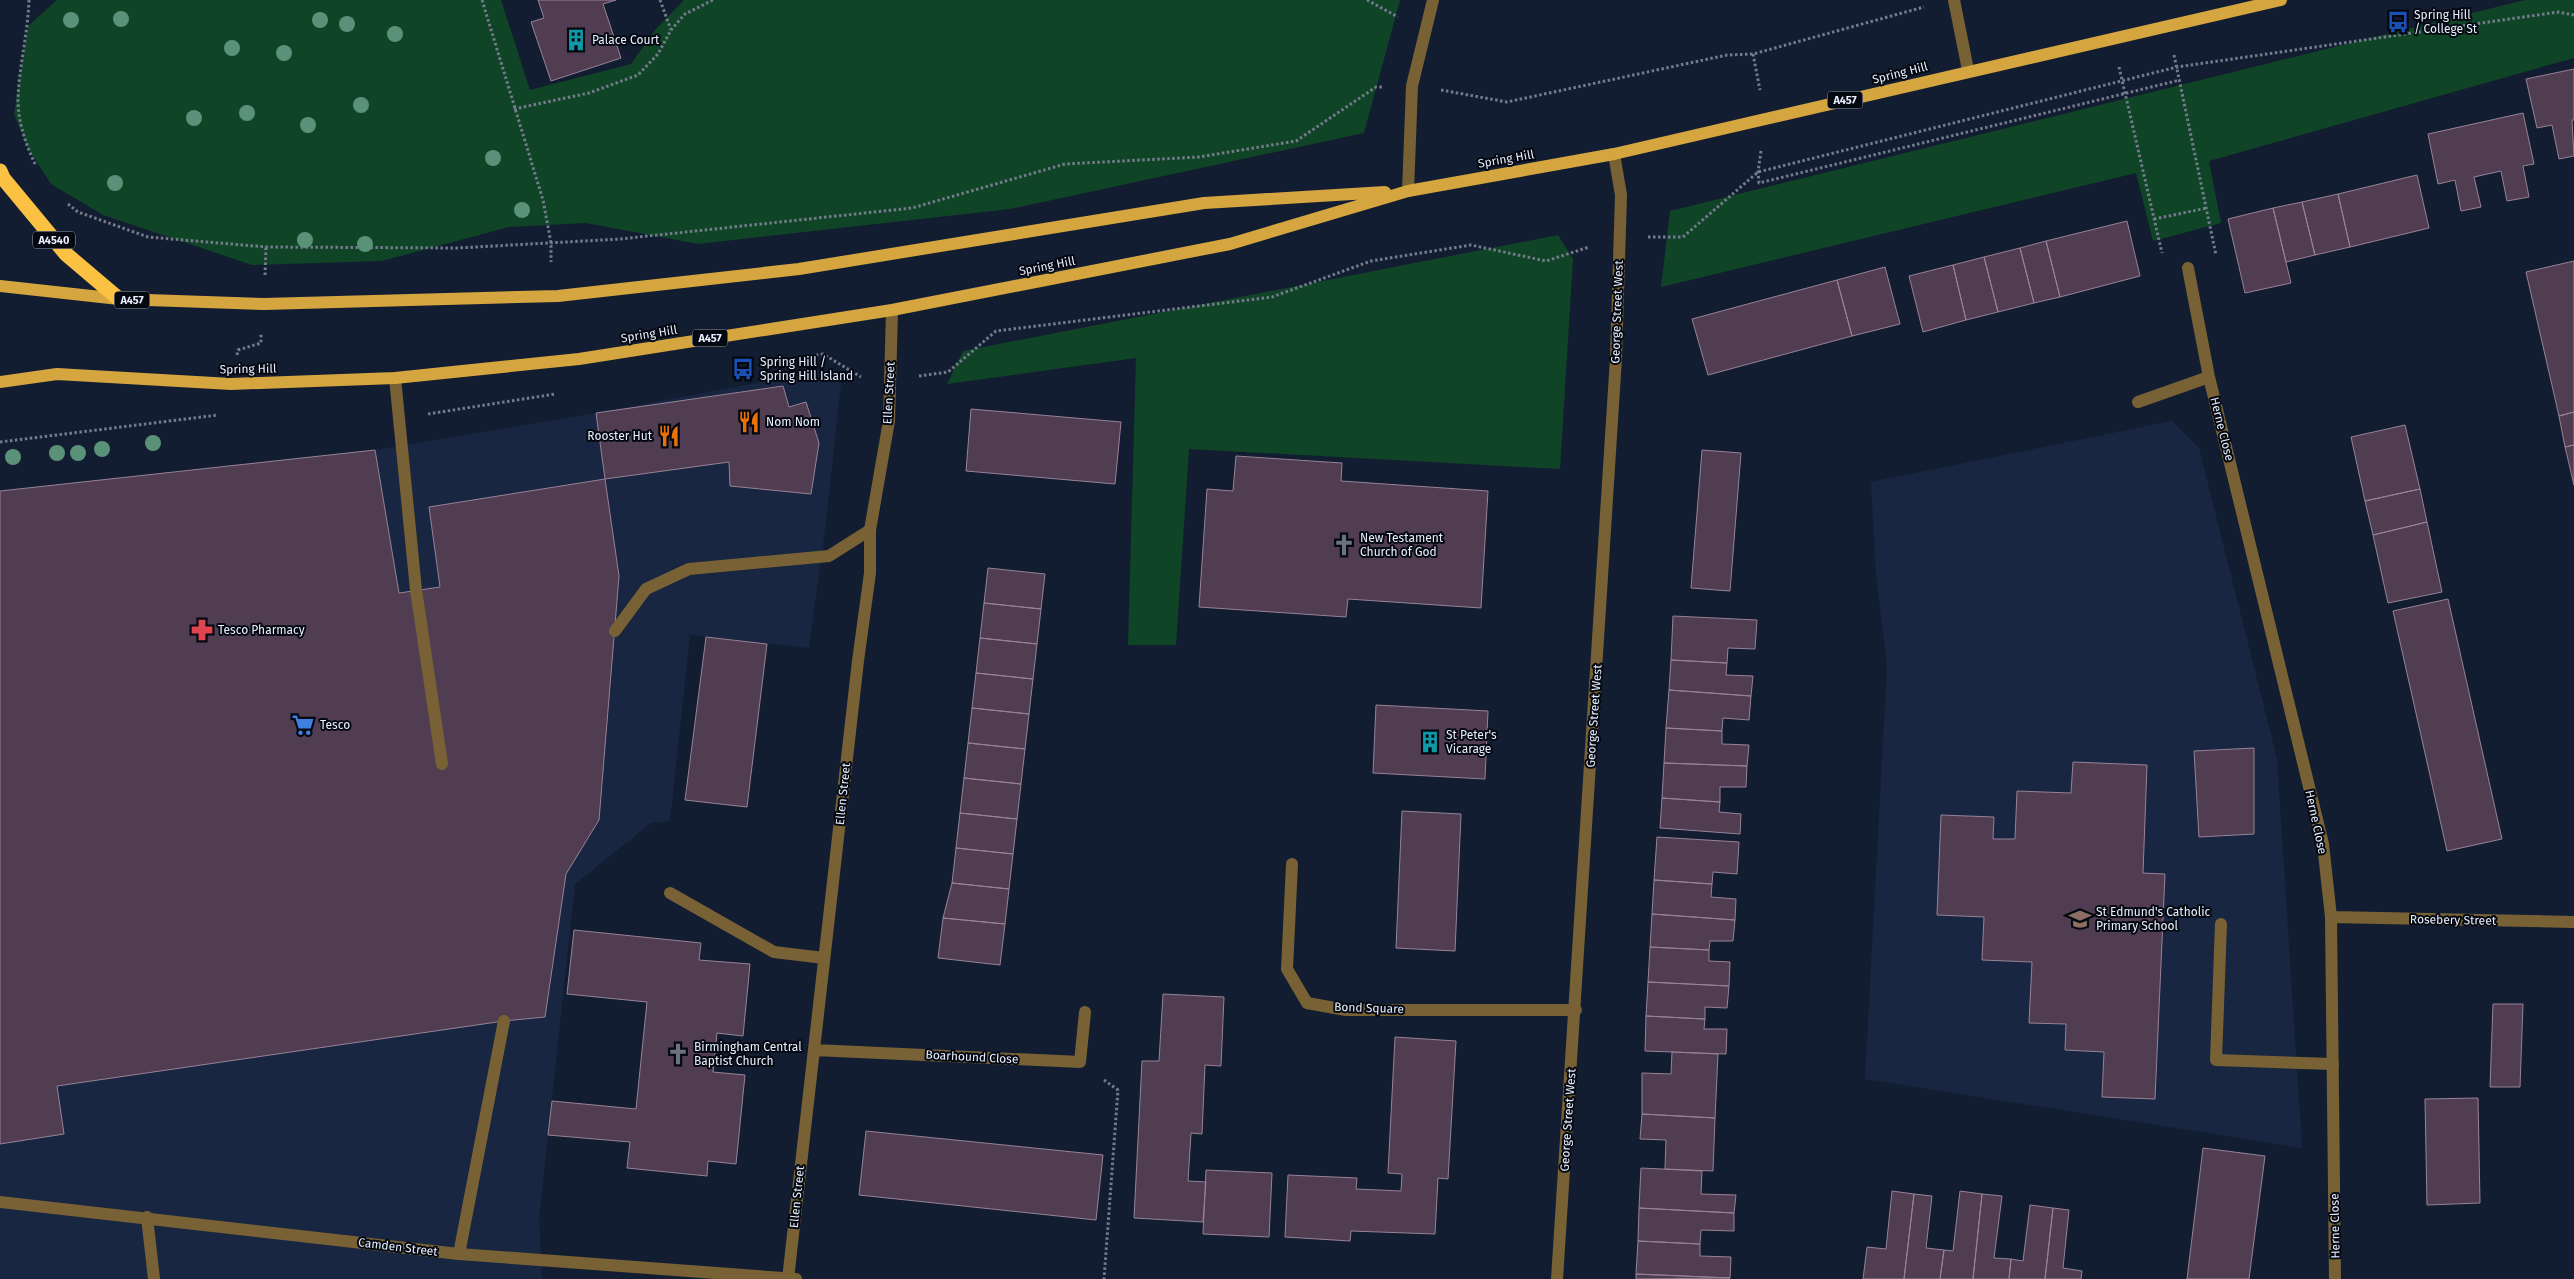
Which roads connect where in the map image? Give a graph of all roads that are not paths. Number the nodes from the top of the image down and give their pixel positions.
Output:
1 (1433, 0) edge
2 (1954, 0) edge
3 (2281, 0) edge
4 (1968, 70) junction
5 (1614, 154) junction
6 (0, 171) edge
7 (1408, 191) junction
8 (2188, 268) road end
9 (0, 286) edge
10 (119, 299) junction
11 (892, 310) junction
12 (2210, 377) junction
13 (395, 378) junction
14 (0, 382) edge
15 (2138, 402) dead end
16 (870, 530) junction
17 (615, 631) dead end
18 (442, 764) dead end
19 (1292, 864) dead end
20 (670, 893) dead end
21 (2331, 917) junction
22 (2574, 922) edge
23 (2221, 924) dead end
24 (824, 958) junction
25 (1576, 1010) junction
26 (1085, 1012) dead end
27 (504, 1020) dead end
28 (814, 1050) junction
29 (2333, 1064) junction
30 (0, 1202) edge
31 (147, 1217) junction
32 (459, 1254) junction
33 (154, 1279) edge
34 (791, 1279) edge
35 (1557, 1279) edge
36 (2335, 1279) edge

1 - 7 street
2 - 4 street
3 - 4 main road, Spring Hill / A457
4 - 5 main road, Spring Hill / A457
5 - 7 main road, Spring Hill / A457
5 - 25 street, George Street West
6 - 10 highway, A4540
7 - 10 main road, Spring Hill / A457
7 - 11 main road, Spring Hill / A457
8 - 12 street, Herne Close
9 - 10 main road, Spring Hill / A457
11 - 13 main road, Spring Hill / A457
11 - 16 street, Ellen Street
12 - 15 street
12 - 21 street, Herne Close
13 - 14 main road, Spring Hill / A457
13 - 18 street
16 - 17 street
16 - 24 street, Ellen Street
19 - 25 street, Bond Square
20 - 24 street
21 - 22 street, Rosebery Street
21 - 29 street, Herne Close
23 - 29 street
24 - 28 street, Ellen Street
25 - 35 street, George Street West
26 - 28 street, Boarhound Close
27 - 32 street
28 - 34 street, Ellen Street
29 - 36 street, Herne Close
30 - 31 street, Camden Street
31 - 32 street, Camden Street
31 - 33 street
32 - 34 street, Camden Street

